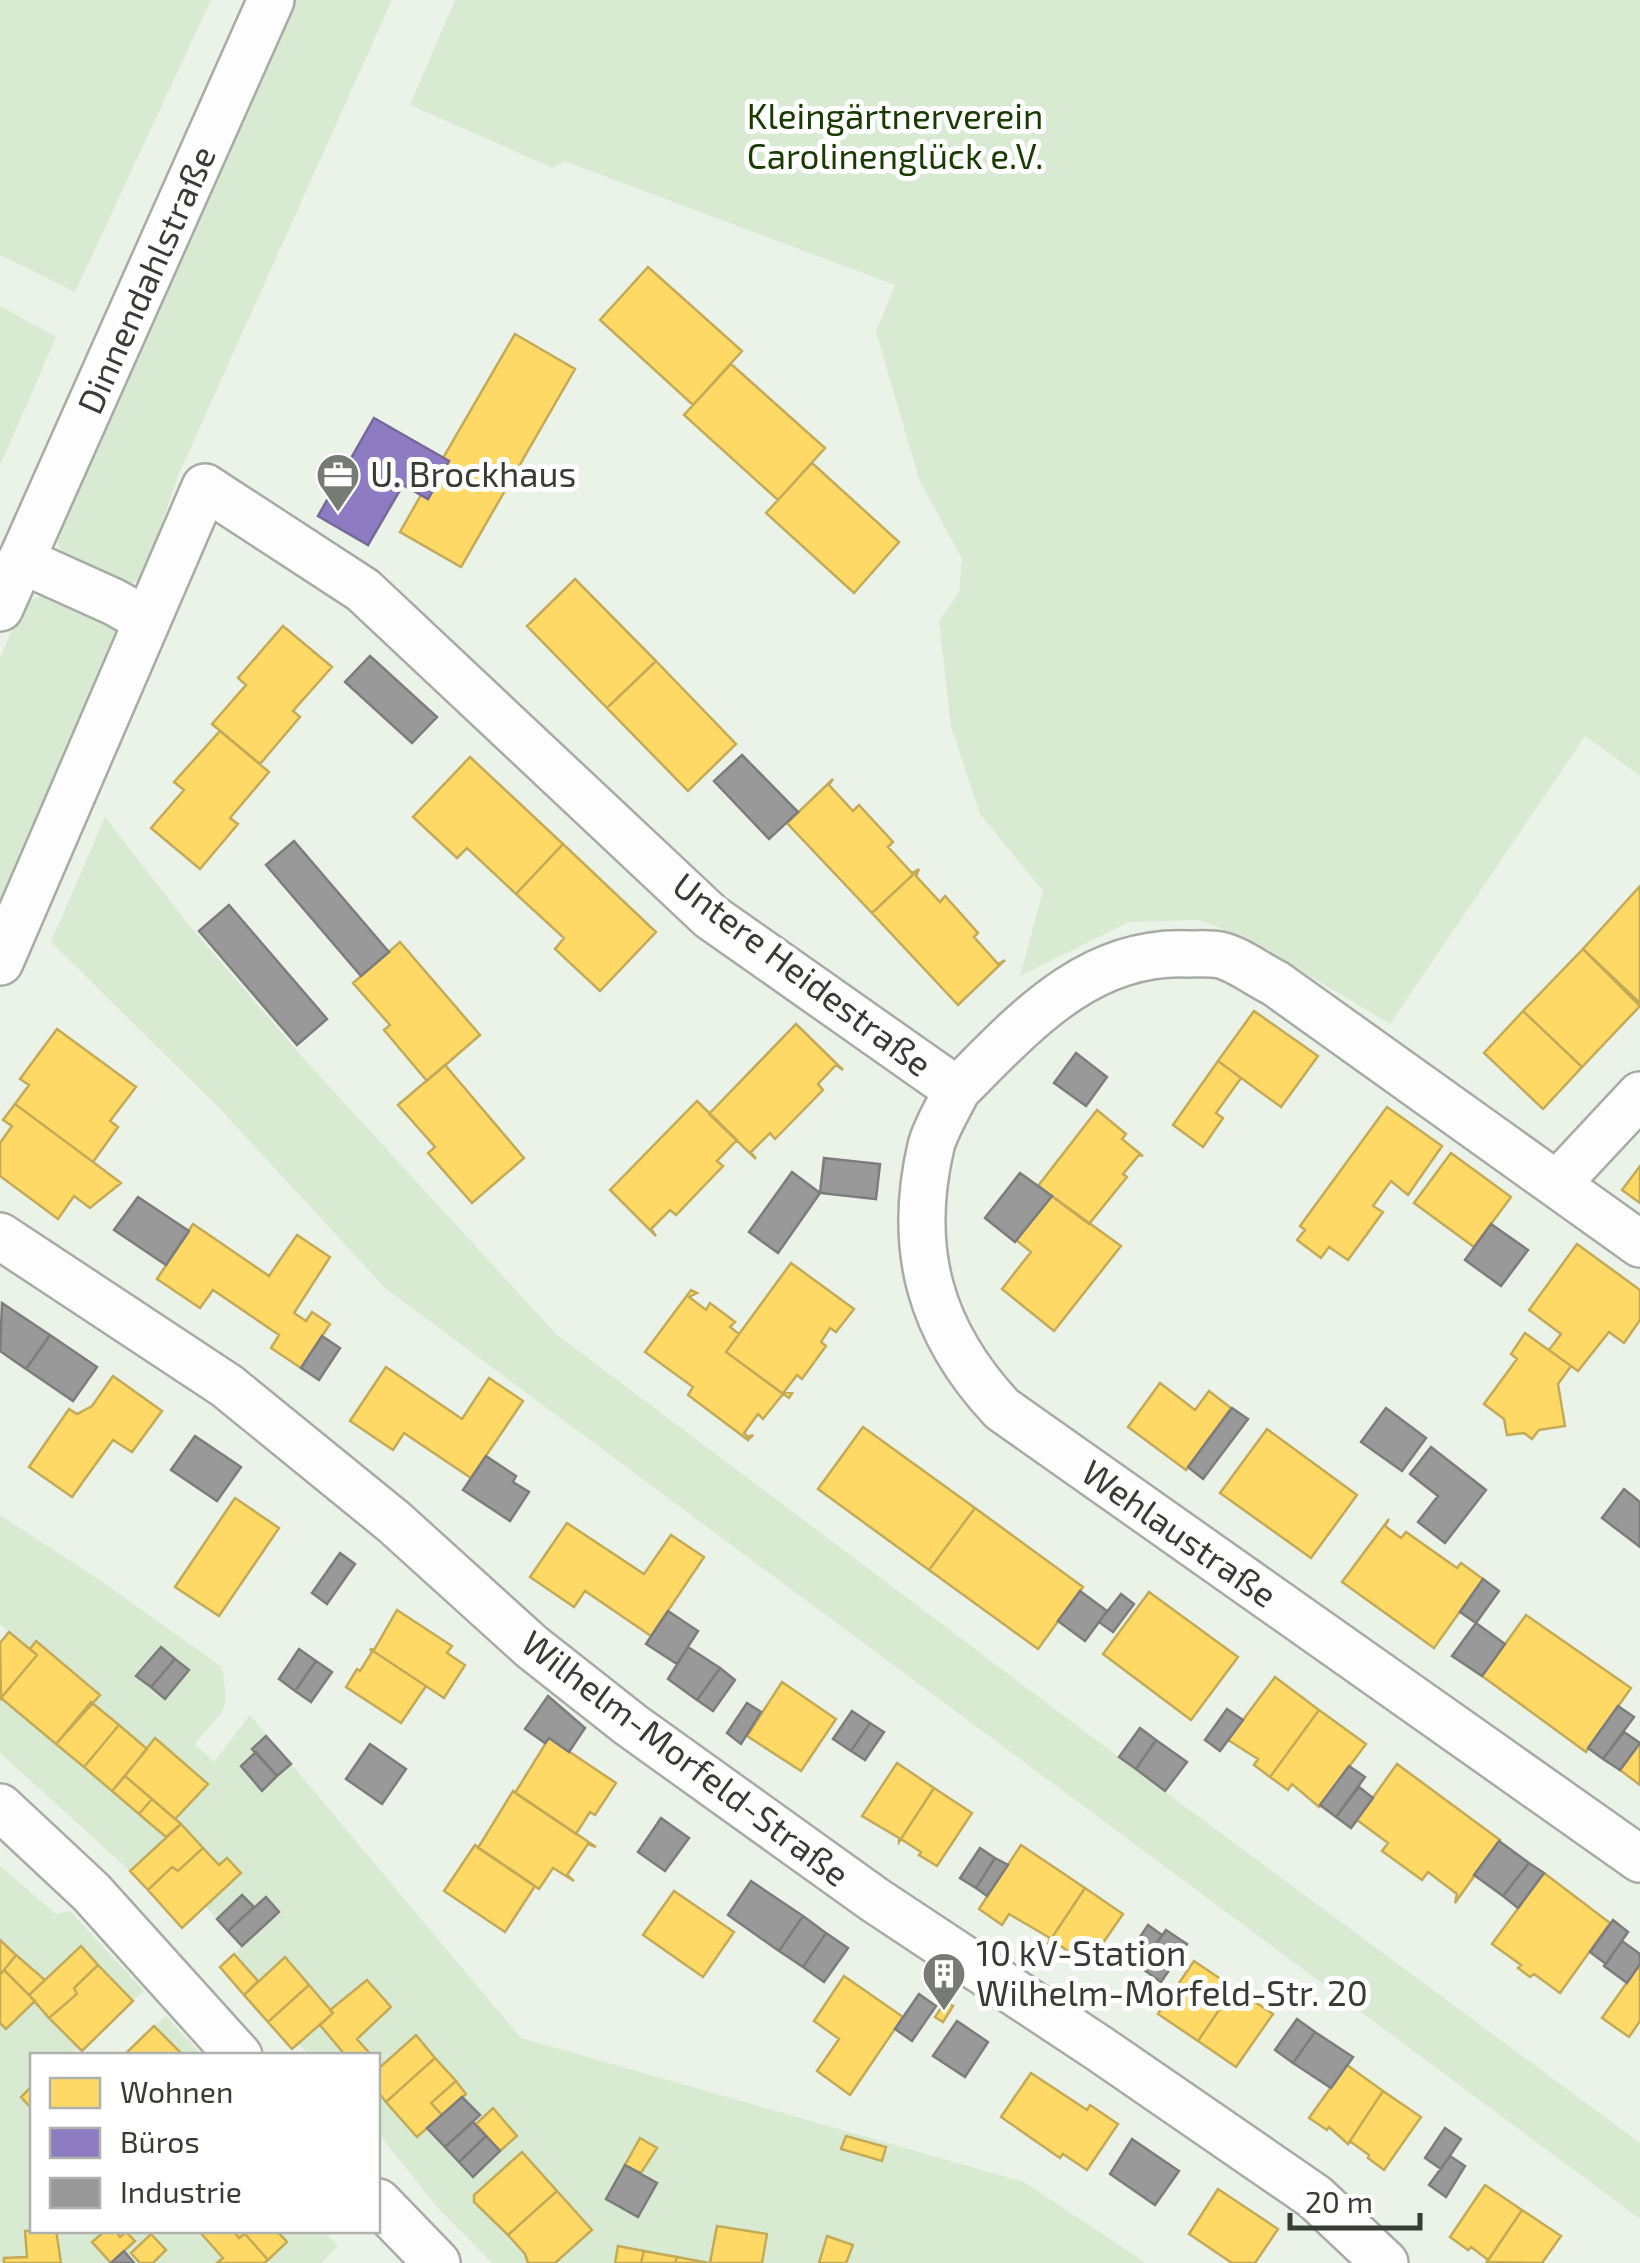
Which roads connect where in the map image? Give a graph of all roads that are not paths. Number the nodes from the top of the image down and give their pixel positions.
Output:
1 (271, 0) edge
2 (22, 560) junction
3 (0, 608) edge
4 (146, 620) junction
5 (0, 962) edge
6 (957, 1090) junction
7 (1640, 1095) edge
8 (1557, 1184) junction
9 (0, 1236) edge
10 (1640, 1244) edge
11 (0, 1807) edge
12 (1640, 1859) edge
13 (236, 2053) edge
14 (380, 2204) edge
15 (437, 2263) edge
16 (1384, 2263) edge

1 - 2 street, Dinnendahlstraße
2 - 3 street, Dinnendahlstraße
2 - 4 street
4 - 5 street
4 - 6 street, Untere Heidestraße
6 - 8 street, Untere Heidestraße
6 - 12 street, Wehlaustraße
7 - 8 street
8 - 10 street, Untere Heidestraße
9 - 16 street, Wilhelm-Morfeld-Straße
11 - 13 street
14 - 15 street

